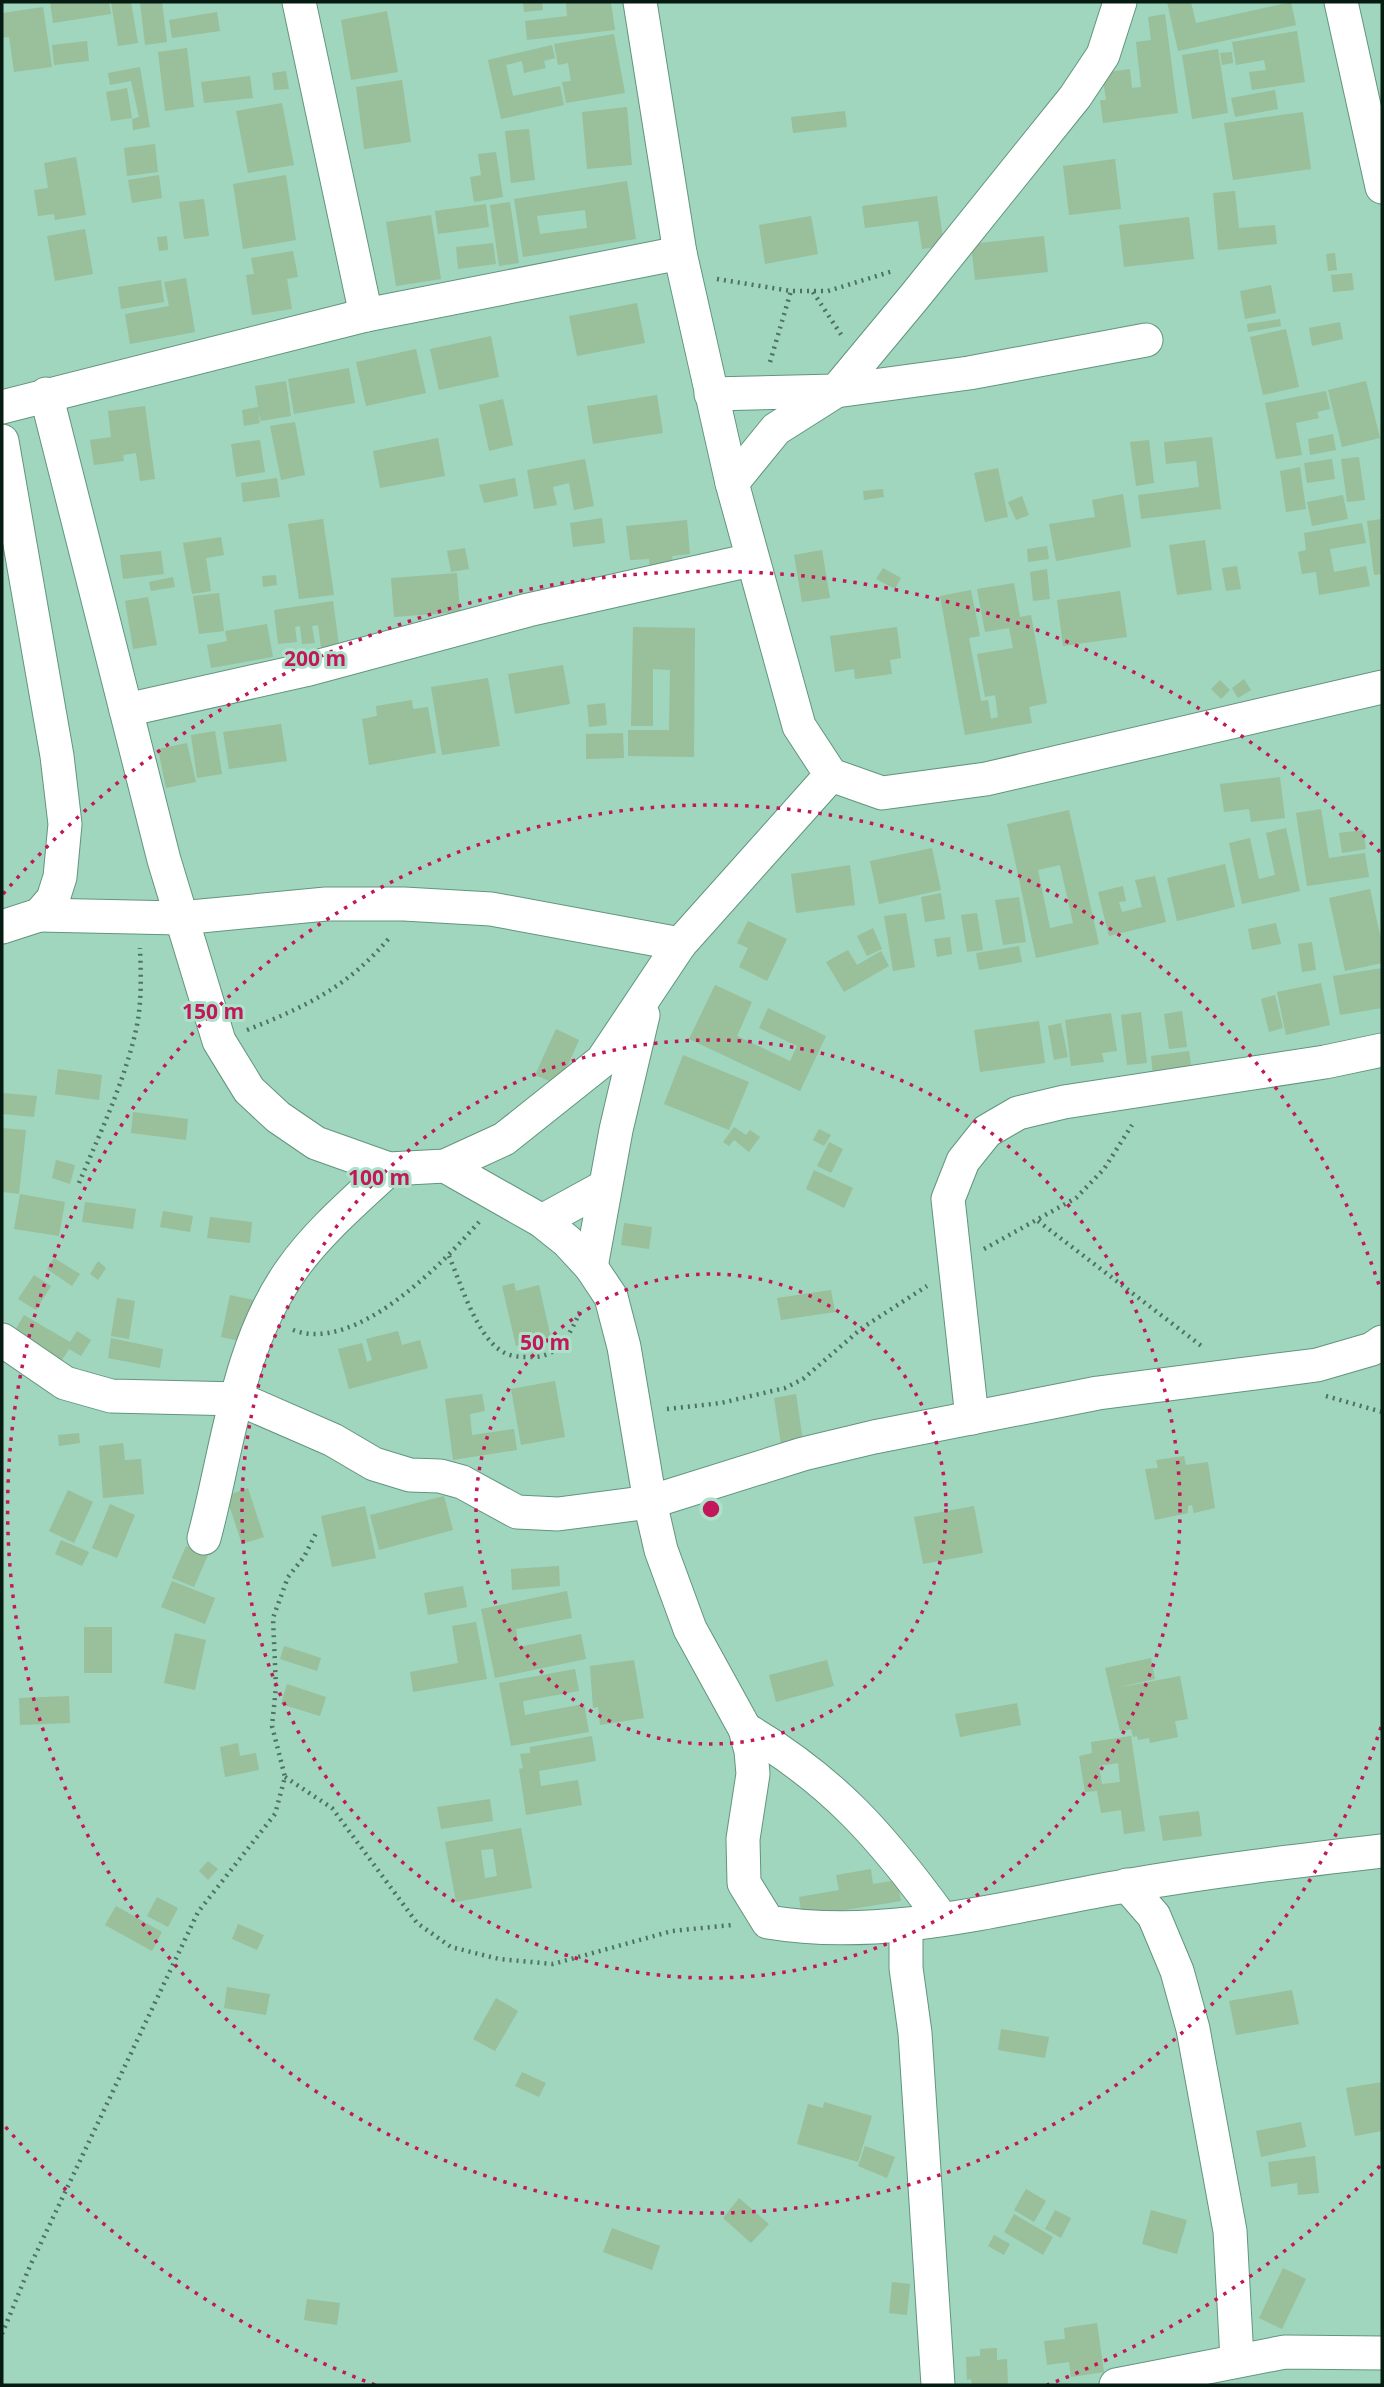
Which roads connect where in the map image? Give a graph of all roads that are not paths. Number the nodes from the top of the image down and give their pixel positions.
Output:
1 (299, 2) edge
2 (640, 2) edge
3 (1120, 2) edge
4 (1341, 2) edge
5 (1382, 187) edge
6 (682, 264) junction
7 (366, 315) junction
8 (1146, 340) dead end
9 (836, 391) junction
10 (46, 394) junction
11 (711, 394) junction
12 (2, 407) edge
13 (2, 441) edge
14 (732, 482) junction
15 (751, 560) junction
16 (1382, 694) edge
17 (125, 710) junction
18 (831, 775) junction
19 (39, 915) junction
20 (180, 918) junction
21 (2, 927) edge
22 (680, 944) junction
23 (648, 996) junction
24 (1382, 1050) edge
25 (445, 1166) junction
26 (389, 1169) junction
27 (604, 1187) junction
28 (542, 1221) junction
29 (591, 1267) junction
30 (2, 1340) edge
31 (1382, 1342) edge
32 (239, 1399) junction
33 (972, 1418) junction
34 (650, 1502) junction
35 (204, 1538) dead end
36 (745, 1729) junction
37 (1382, 1851) edge
38 (1127, 1885) junction
39 (942, 1919) junction
40 (906, 1926) junction
41 (1382, 2353) edge
42 (1237, 2359) junction
43 (938, 2385) edge
44 (1116, 2385) edge

1 - 7 street
2 - 6 street
3 - 9 street
4 - 5 street
6 - 7 street
6 - 11 street
7 - 10 street
8 - 9 street
9 - 11 street
9 - 14 street
10 - 12 street
10 - 17 street
11 - 14 street
13 - 19 street
14 - 15 street
15 - 17 street
15 - 18 street
16 - 18 street
17 - 20 street
18 - 22 street
19 - 20 street
19 - 21 street
20 - 22 street
20 - 26 street
22 - 23 street
23 - 25 street
23 - 27 street
24 - 33 street
25 - 26 street
25 - 28 street
26 - 32 street
27 - 28 street
27 - 29 street
28 - 29 street
29 - 34 street
30 - 32 street
31 - 33 street
32 - 34 street
32 - 35 street
33 - 34 street
34 - 36 street
36 - 39 street
36 - 40 street
37 - 38 street
38 - 39 street
38 - 42 street
39 - 40 street
40 - 43 street
41 - 42 street
42 - 44 street

